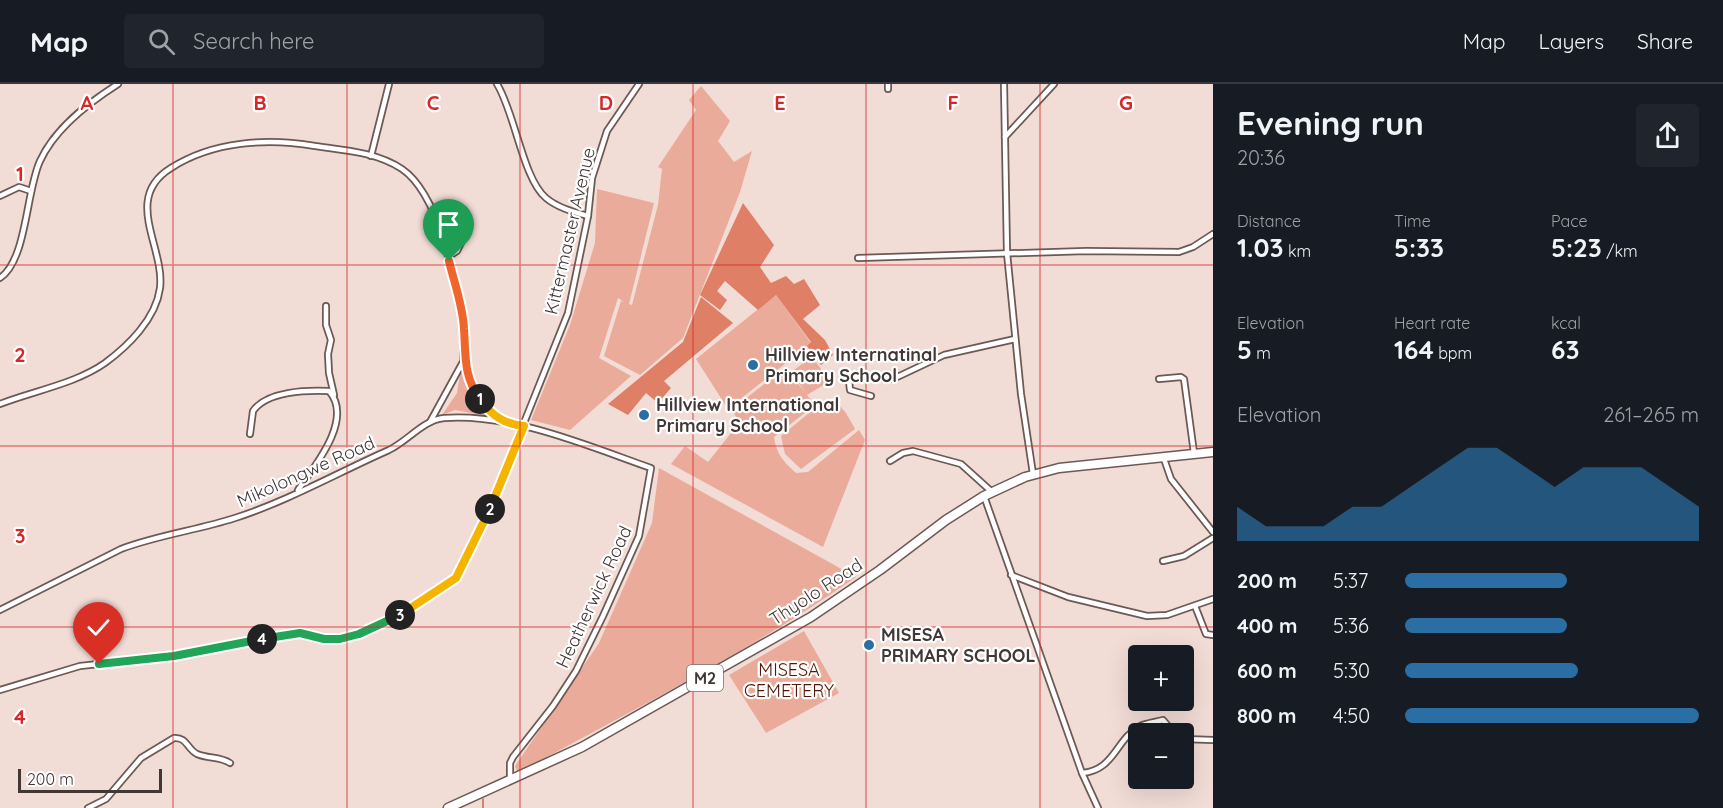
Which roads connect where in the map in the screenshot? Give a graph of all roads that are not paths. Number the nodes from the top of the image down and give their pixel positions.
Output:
1 (118, 84) edge
2 (389, 84) edge
3 (497, 84) edge
4 (639, 84) edge
5 (1004, 84) edge
6 (1054, 84) edge
7 (1005, 137) junction
8 (371, 156) junction
9 (31, 191) junction
10 (0, 196) edge
11 (588, 216) junction
12 (466, 233) dead end
13 (1213, 234) edge
14 (1008, 253) junction
15 (448, 257) junction
16 (858, 258) dead end
17 (0, 278) edge
18 (326, 306) dead end
19 (1015, 339) junction
20 (464, 360) junction
21 (1159, 379) dead end
22 (870, 396) dead end
23 (334, 397) junction
24 (0, 405) edge
25 (430, 422) junction
26 (507, 424) junction
27 (524, 426) junction
28 (250, 434) dead end
29 (1213, 452) edge
30 (1194, 453) junction
31 (1163, 456) junction
32 (890, 461) dead end
33 (1033, 474) junction
34 (297, 492) junction
35 (992, 492) junction
36 (984, 496) junction
37 (1213, 518) edge
38 (1205, 520) junction
39 (1213, 532) edge
40 (1213, 537) edge
41 (1163, 561) dead end
42 (1011, 575) junction
43 (1213, 599) edge
44 (1195, 606) junction
45 (0, 610) edge
46 (1213, 635) edge
47 (0, 690) edge
48 (1149, 723) edge
49 (1166, 723) edge
50 (1128, 737) edge
51 (1194, 739) edge
52 (1213, 740) edge
53 (230, 764) dead end
54 (1082, 773) junction
55 (510, 781) junction
56 (88, 808) edge
57 (448, 808) edge
58 (1098, 808) edge

1 - 9 street
2 - 8 street
3 - 11 street
4 - 11 street, Kittermaster Avenue
5 - 7 street
6 - 7 street
7 - 14 street
8 - 15 street
8 - 24 street
9 - 10 street
9 - 17 street
11 - 27 street, Kittermaster Avenue
12 - 15 street
13 - 14 street
14 - 16 street
14 - 19 street
15 - 20 street
18 - 23 street
19 - 22 street
19 - 33 street
20 - 25 street
20 - 26 street
21 - 30 street
23 - 28 street
23 - 34 street
25 - 26 street, Mikolongwe Road
25 - 34 street, Mikolongwe Road
26 - 27 street, Mikolongwe Road
27 - 47 street, Kittermaster Avenue
27 - 55 street, Heatherwick Road
29 - 30 highway, Thyolo Road / M2
30 - 31 highway, Thyolo Road / M2
31 - 33 highway, Thyolo Road / M2
31 - 38 street
32 - 35 street
33 - 35 highway, Thyolo Road / M2
34 - 45 street, Mikolongwe Road
35 - 36 highway, Thyolo Road / M2
36 - 42 street
36 - 55 highway, Thyolo Road / M2
37 - 38 street
38 - 39 street
40 - 41 street
42 - 44 street
42 - 54 street
43 - 44 street
44 - 46 street
48 - 49 street
50 - 54 street
51 - 52 street
53 - 56 street
54 - 58 street
55 - 57 highway, Thyolo Road / M2

